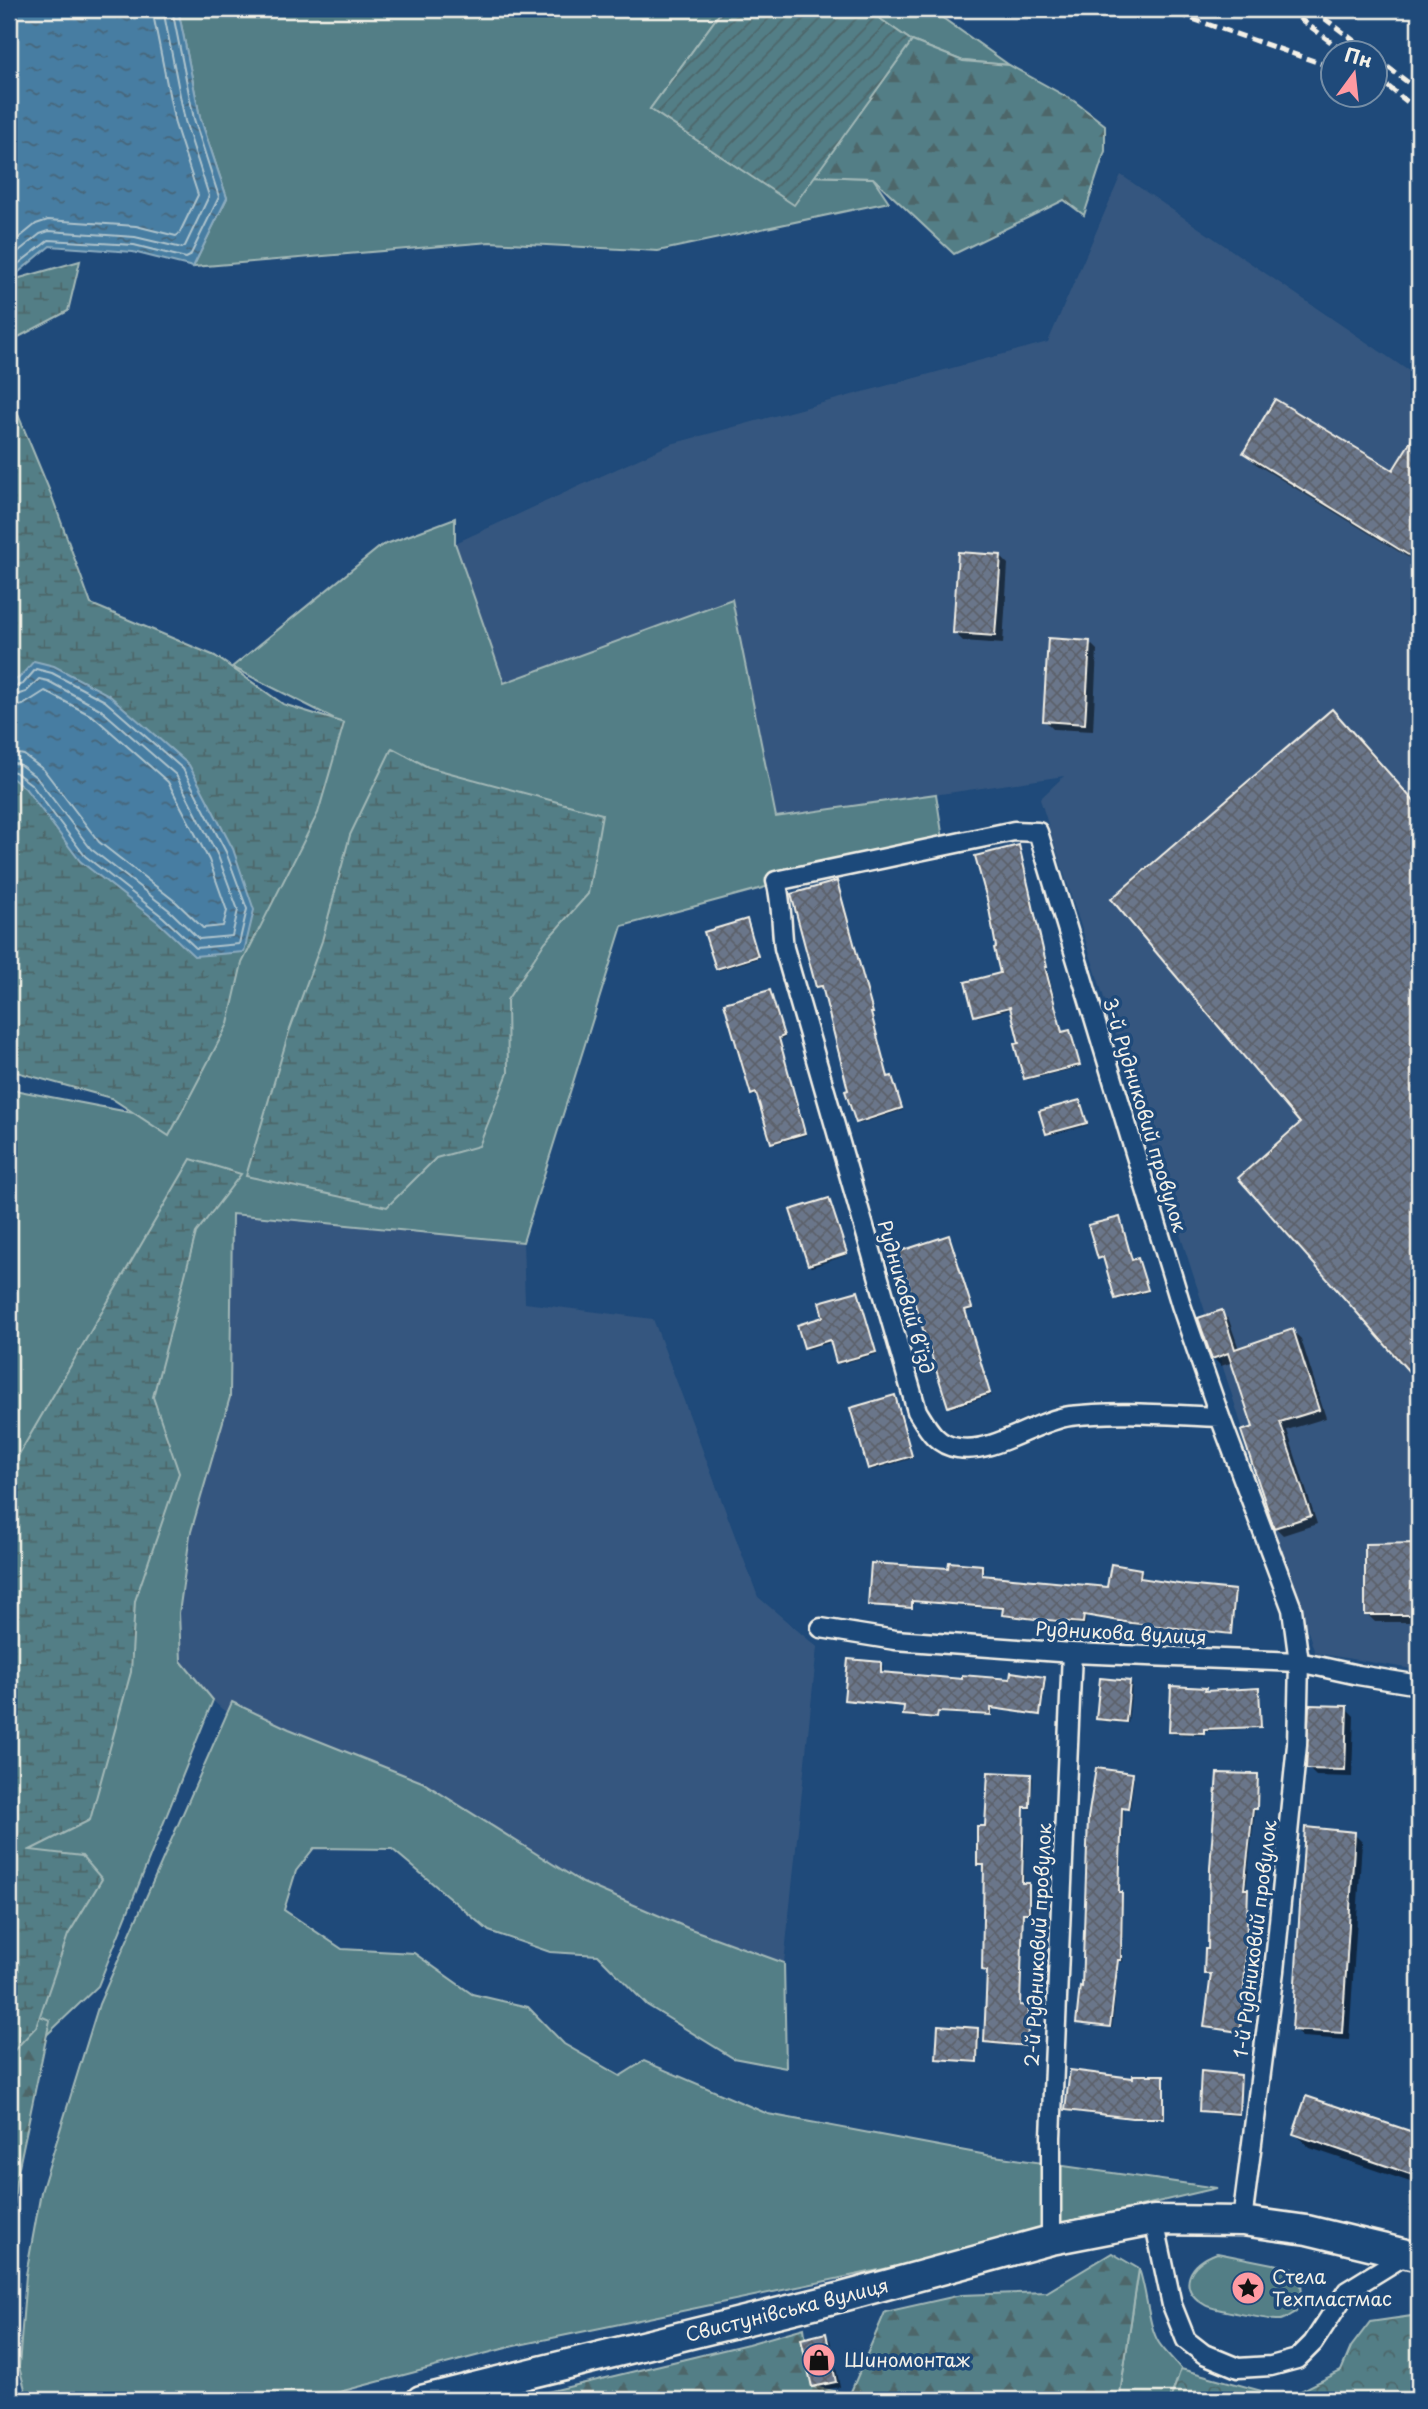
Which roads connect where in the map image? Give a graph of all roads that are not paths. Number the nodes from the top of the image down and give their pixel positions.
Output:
1 (776, 881) joint
2 (1220, 1418) junction
3 (821, 1628) dead end
4 (1072, 1653) junction
5 (1300, 1662) junction
6 (1419, 1685) edge
7 (1154, 2220) junction
8 (1242, 2221) junction
9 (1051, 2240) junction
10 (1413, 2255) edge
11 (421, 2400) edge

1 - 2 street, Рудниковий в’їзд
1 - 2 street, 3-й Рудниковий провулок
2 - 5 street, 3-й Рудниковий провулок
3 - 4 street, Рудникова вулиця
4 - 5 street, Рудникова вулиця
4 - 9 street, 2-й Рудниковий провулок
5 - 6 street, Рудникова вулиця
5 - 8 street, 1-й Рудниковий провулок
7 - 8 main road, Свистунівська вулиця
7 - 9 main road, Свистунівська вулиця
7 - 10 street
8 - 10 main road, Свистунівська вулиця
9 - 11 main road, Свистунівська вулиця

